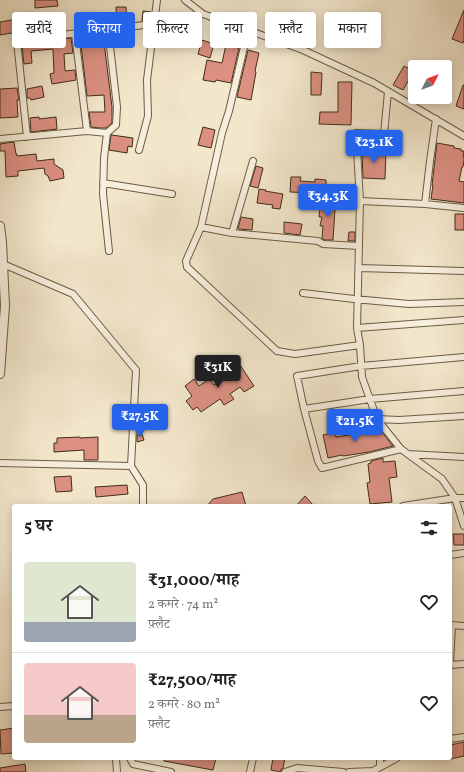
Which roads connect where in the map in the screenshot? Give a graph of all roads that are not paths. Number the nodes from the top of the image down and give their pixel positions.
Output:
1 (157, 0) edge
2 (185, 0) edge
3 (156, 12) edge
4 (210, 16) edge
5 (257, 33) edge
6 (74, 34) edge
7 (77, 48) edge
8 (110, 48) edge
9 (151, 48) edge
10 (244, 48) edge
11 (388, 92) junction
12 (436, 119) junction
13 (87, 131) junction
14 (107, 133) junction
15 (464, 136) edge
16 (27, 137) junction
17 (0, 140) edge
18 (139, 150) dead end
19 (253, 160) dead end
20 (104, 183) junction
21 (172, 194) dead end
22 (360, 201) junction
23 (425, 204) junction
24 (464, 208) edge
25 (0, 226) edge
26 (202, 227) junction
27 (232, 233) junction
28 (359, 246) junction
29 (109, 251) dead end
30 (3, 264) junction
31 (359, 268) junction
32 (464, 271) edge
33 (303, 293) dead end
34 (358, 299) junction
35 (464, 302) edge
36 (464, 320) edge
37 (357, 328) junction
38 (360, 345) junction
39 (464, 357) edge
40 (361, 366) junction
41 (0, 374) edge
42 (464, 391) edge
43 (370, 399) junction
44 (304, 409) junction
45 (464, 416) edge
46 (377, 419) junction
47 (401, 449) junction
48 (408, 454) junction
49 (464, 457) edge
50 (0, 463) edge
51 (131, 466) junction
52 (455, 498) junction
53 (464, 498) edge
54 (143, 504) edge
55 (416, 504) edge
56 (464, 526) edge
57 (464, 553) edge
58 (452, 555) edge
59 (452, 625) edge
60 (464, 626) edge
61 (452, 664) edge
62 (464, 664) edge
63 (12, 706) edge
64 (0, 707) edge
65 (464, 737) edge
66 (452, 739) edge
67 (116, 760) edge
68 (131, 760) edge
69 (252, 760) edge
70 (380, 760) edge
71 (393, 760) edge
72 (380, 767) junction
73 (373, 771) edge
74 (117, 772) edge
75 (171, 772) edge
76 (250, 772) edge
77 (284, 772) edge
78 (343, 772) edge
79 (349, 772) edge

1 - 3 street
2 - 4 street
5 - 11 street
6 - 16 street
7 - 13 street
8 - 14 street
9 - 18 street
10 - 26 street
11 - 12 street
11 - 22 street
12 - 15 street
12 - 23 street
13 - 14 street
13 - 16 street
14 - 20 street
16 - 17 street
19 - 27 street
20 - 21 street
20 - 29 street
22 - 23 street
22 - 28 street
23 - 24 street
25 - 30 street
26 - 27 street
26 - 38 street
27 - 28 street
28 - 31 street
30 - 41 street
30 - 51 street
31 - 32 street
31 - 34 street
33 - 34 street
34 - 35 street
34 - 37 street
36 - 37 street
37 - 38 street
38 - 40 street
39 - 40 street
40 - 43 street
40 - 44 street
42 - 43 street
43 - 44 street
43 - 46 street
44 - 47 street
45 - 46 street
46 - 47 street
47 - 48 street
48 - 49 street
48 - 52 street
50 - 51 street
51 - 54 street
52 - 53 street
52 - 55 street
52 - 56 street
57 - 58 street
59 - 60 street
61 - 62 street
63 - 64 street
65 - 66 street
67 - 74 street
68 - 75 street
69 - 76 street
70 - 72 street
71 - 72 street
72 - 73 street
73 - 79 street
77 - 78 street

